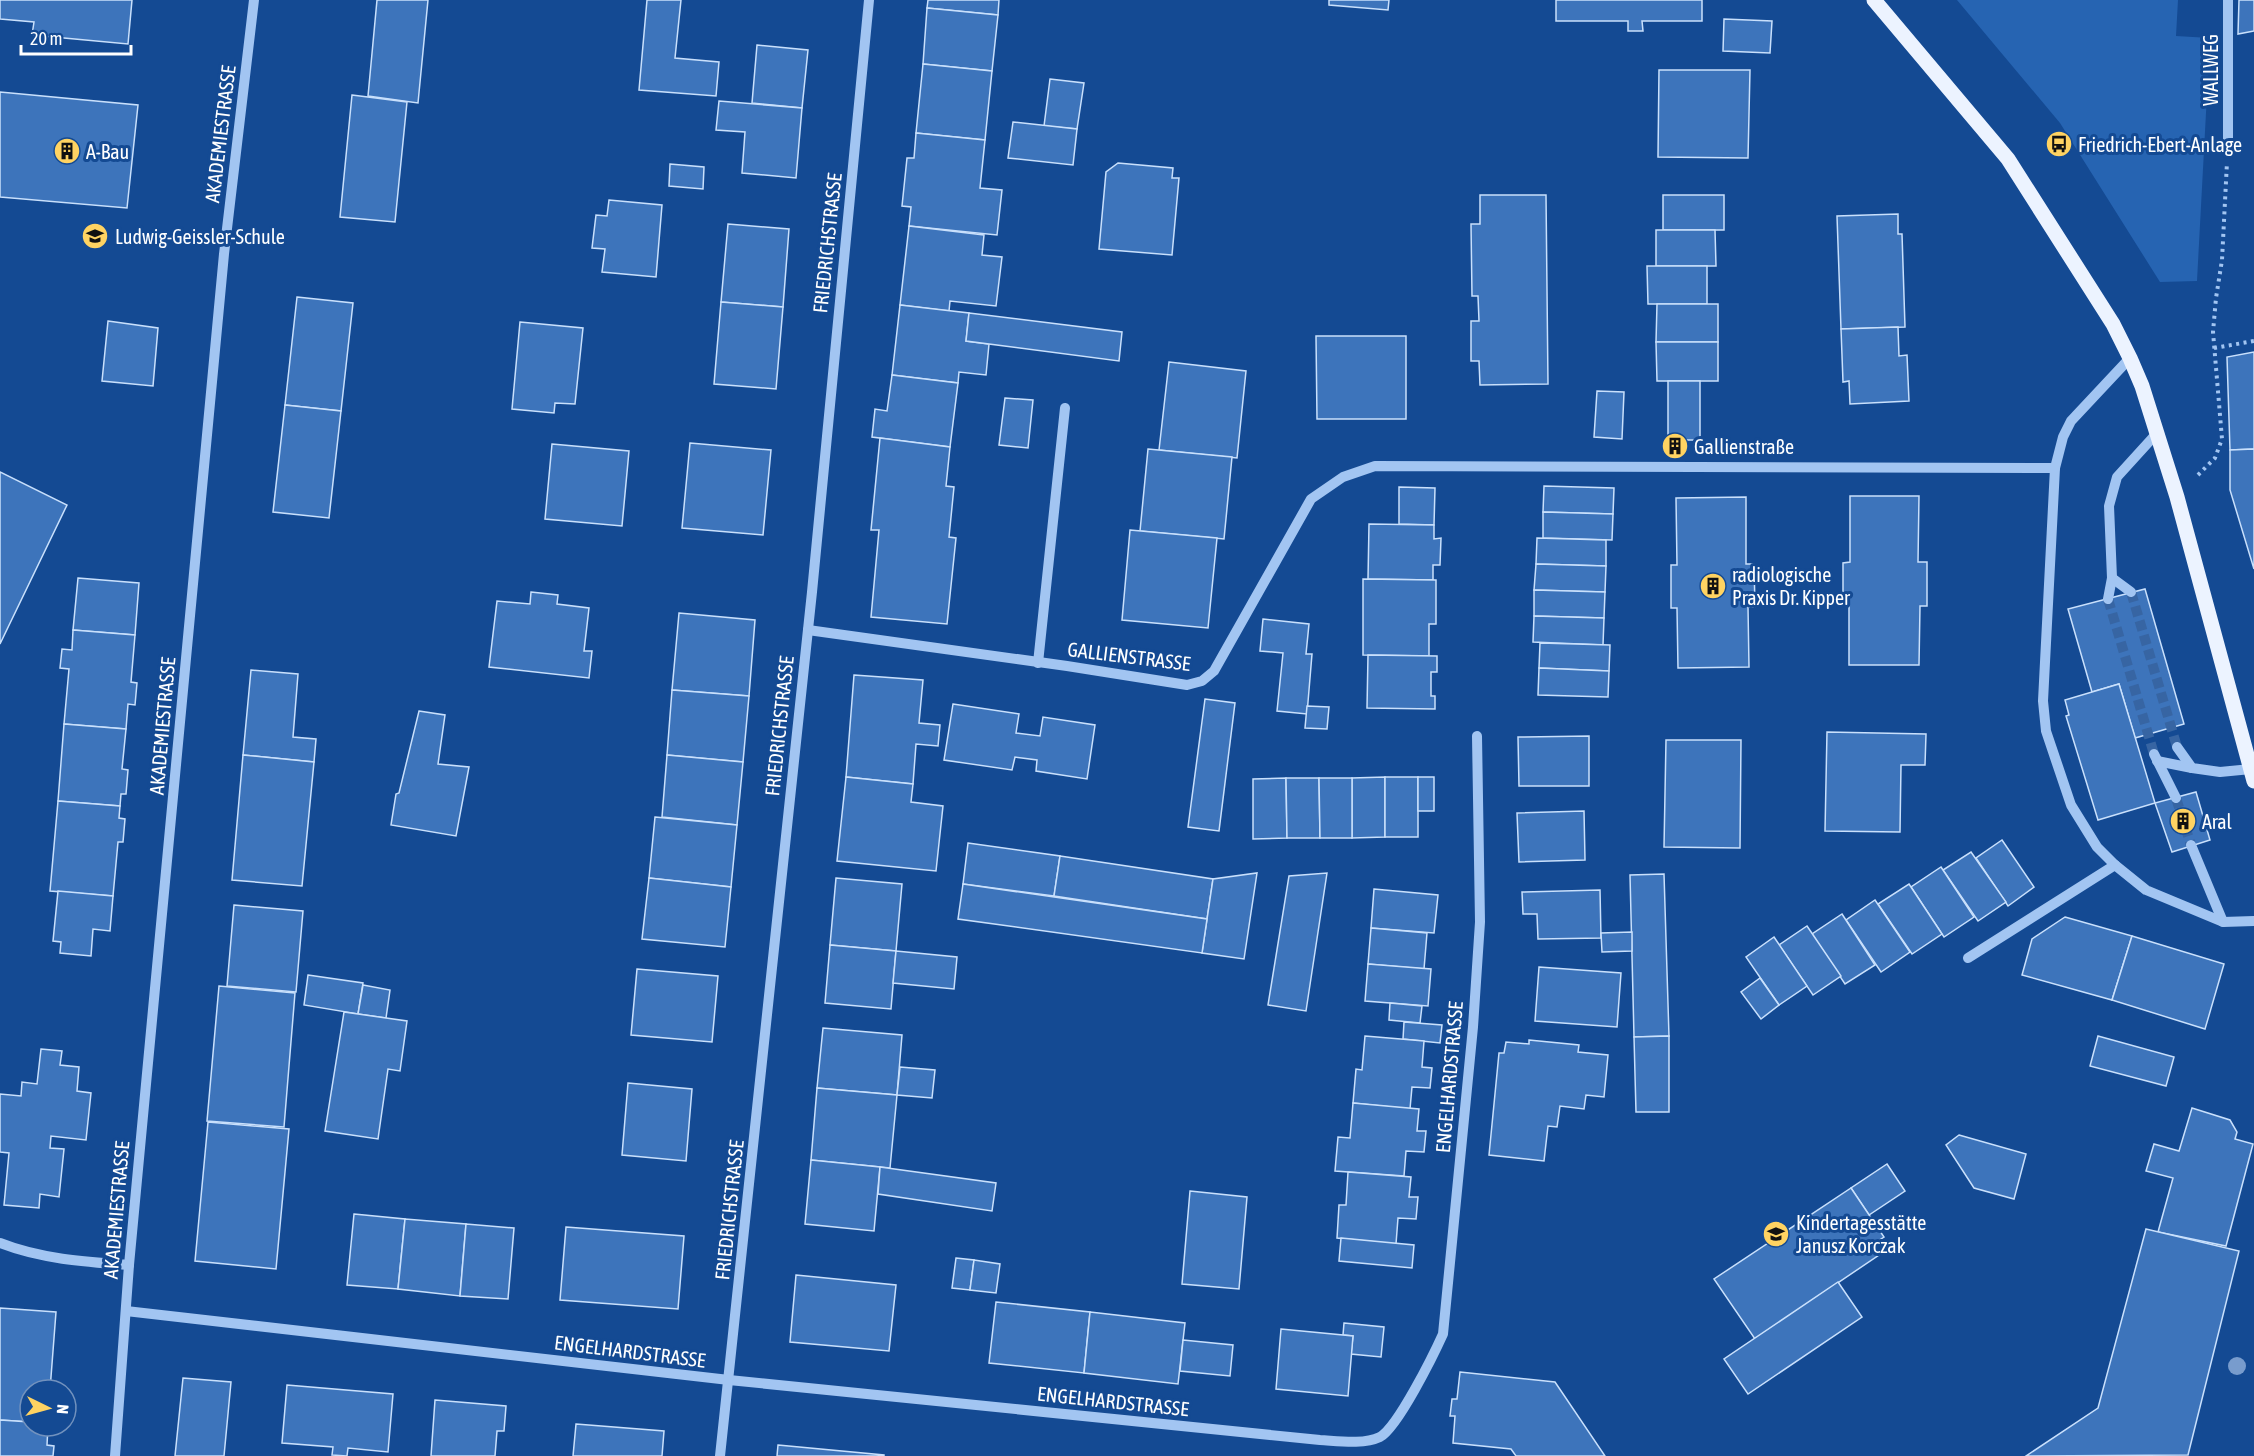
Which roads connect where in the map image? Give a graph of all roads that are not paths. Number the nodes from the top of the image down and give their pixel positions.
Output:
1 (254, 0) edge
2 (868, 0) edge
3 (1874, 0) edge
4 (2228, 0) edge
5 (2228, 139) road end
6 (2130, 358) junction
7 (1065, 408) dead end
8 (2157, 433) junction
9 (2055, 468) junction
10 (2112, 578) junction
11 (2131, 592) tunnel mouth
12 (2109, 599) tunnel mouth
13 (808, 630) junction
14 (1033, 662) junction
15 (1477, 736) dead end
16 (2177, 747) tunnel mouth
17 (2192, 768) junction
18 (2252, 775) edge
19 (2176, 798) tunnel mouth
20 (2191, 845) tunnel mouth
21 (2115, 865) junction
22 (2254, 921) edge
23 (2223, 922) junction
24 (1968, 957) dead end
25 (0, 1243) edge
26 (129, 1265) junction
27 (126, 1311) junction
28 (729, 1380) junction
29 (115, 1456) edge
30 (720, 1456) edge

1 - 26 street, AKADEMIESTRASSE
2 - 13 street, FRIEDRICHSTRASSE
3 - 6 main road
4 - 5 street, WALLWEG
6 - 8 main road
6 - 9 street
7 - 14 street
8 - 10 street
8 - 18 main road
9 - 14 street, GALLIENSTRASSE
9 - 21 street
10 - 11 street
10 - 12 street
13 - 14 street, GALLIENSTRASSE
13 - 28 street, FRIEDRICHSTRASSE
15 - 28 street, ENGELHARDSTRASSE
16 - 17 street
17 - 18 street
17 - 19 street
20 - 23 street
21 - 23 street
21 - 24 street
22 - 23 street
25 - 26 street
26 - 27 street, AKADEMIESTRASSE
27 - 28 street, ENGELHARDSTRASSE
27 - 29 street, AKADEMIESTRASSE
28 - 30 street, FRIEDRICHSTRASSE

